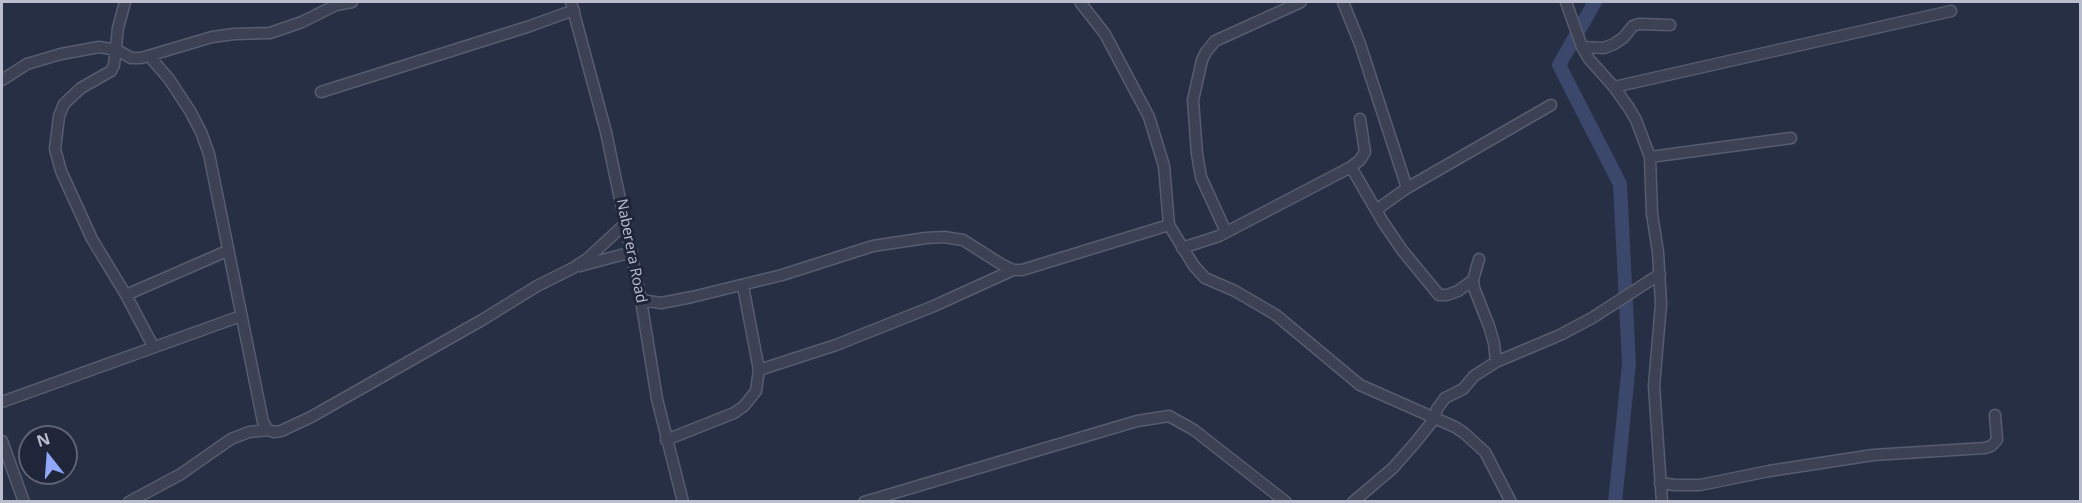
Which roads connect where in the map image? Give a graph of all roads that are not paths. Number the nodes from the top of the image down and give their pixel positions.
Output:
1 (125, 2) edge
2 (352, 2) edge
3 (1080, 2) edge
4 (1301, 2) edge
5 (1343, 2) edge
6 (1566, 2) edge
7 (573, 6) edge
8 (1951, 11) dead end
9 (1670, 25) dead end
10 (1582, 46) junction
11 (117, 50) junction
12 (150, 57) junction
13 (2, 80) edge
14 (1614, 87) junction
15 (321, 92) dead end
16 (1551, 105) dead end
17 (1360, 119) dead end
18 (1791, 138) dead end
19 (1650, 157) junction
20 (1351, 167) junction
21 (1407, 188) junction
22 (1376, 210) junction
23 (626, 223) junction
24 (1169, 225) junction
25 (1226, 232) junction
26 (1182, 248) junction
27 (227, 251) junction
28 (632, 252) junction
29 (1479, 259) dead end
30 (573, 268) junction
31 (1013, 270) junction
32 (1660, 274) junction
33 (1473, 280) junction
34 (743, 286) junction
35 (126, 295) junction
36 (641, 300) junction
37 (241, 316) junction
38 (153, 346) junction
39 (1496, 362) junction
40 (759, 370) junction
41 (2, 402) edge
42 (1995, 415) dead end
43 (1435, 418) junction
44 (268, 430) junction
45 (666, 440) junction
46 (2, 441) edge
47 (1660, 483) junction
48 (24, 501) edge
49 (129, 501) edge
50 (683, 501) edge
51 (864, 501) edge
52 (1286, 501) edge
53 (1353, 501) edge
54 (1511, 501) edge
55 (1662, 501) edge

1 - 11 street
2 - 12 street
3 - 24 street
4 - 25 street
5 - 21 street
6 - 10 street
7 - 15 street
7 - 23 street, Naberera Road
8 - 14 street
9 - 10 street
10 - 14 street
11 - 12 street
11 - 13 street
11 - 35 street
12 - 27 street
14 - 19 street
16 - 21 street
17 - 20 street
18 - 19 street
19 - 32 street
20 - 22 street
20 - 25 street
21 - 22 street
22 - 33 street
23 - 28 street, Naberera Road
23 - 30 street
24 - 26 street
24 - 31 street
25 - 26 street
26 - 43 street
27 - 35 street
27 - 37 street
28 - 30 street
28 - 36 street, Naberera Road
29 - 33 street
30 - 44 street
31 - 34 street
31 - 40 street
32 - 39 street
32 - 47 street
33 - 39 street
34 - 36 street
34 - 40 street
35 - 38 street
36 - 45 street, Naberera Road
37 - 38 street
37 - 44 street
38 - 41 street
39 - 43 street
40 - 45 street
42 - 47 street
43 - 53 street
43 - 54 street
44 - 49 street
45 - 50 street, Naberera Road
46 - 48 street
47 - 55 street
51 - 52 street

